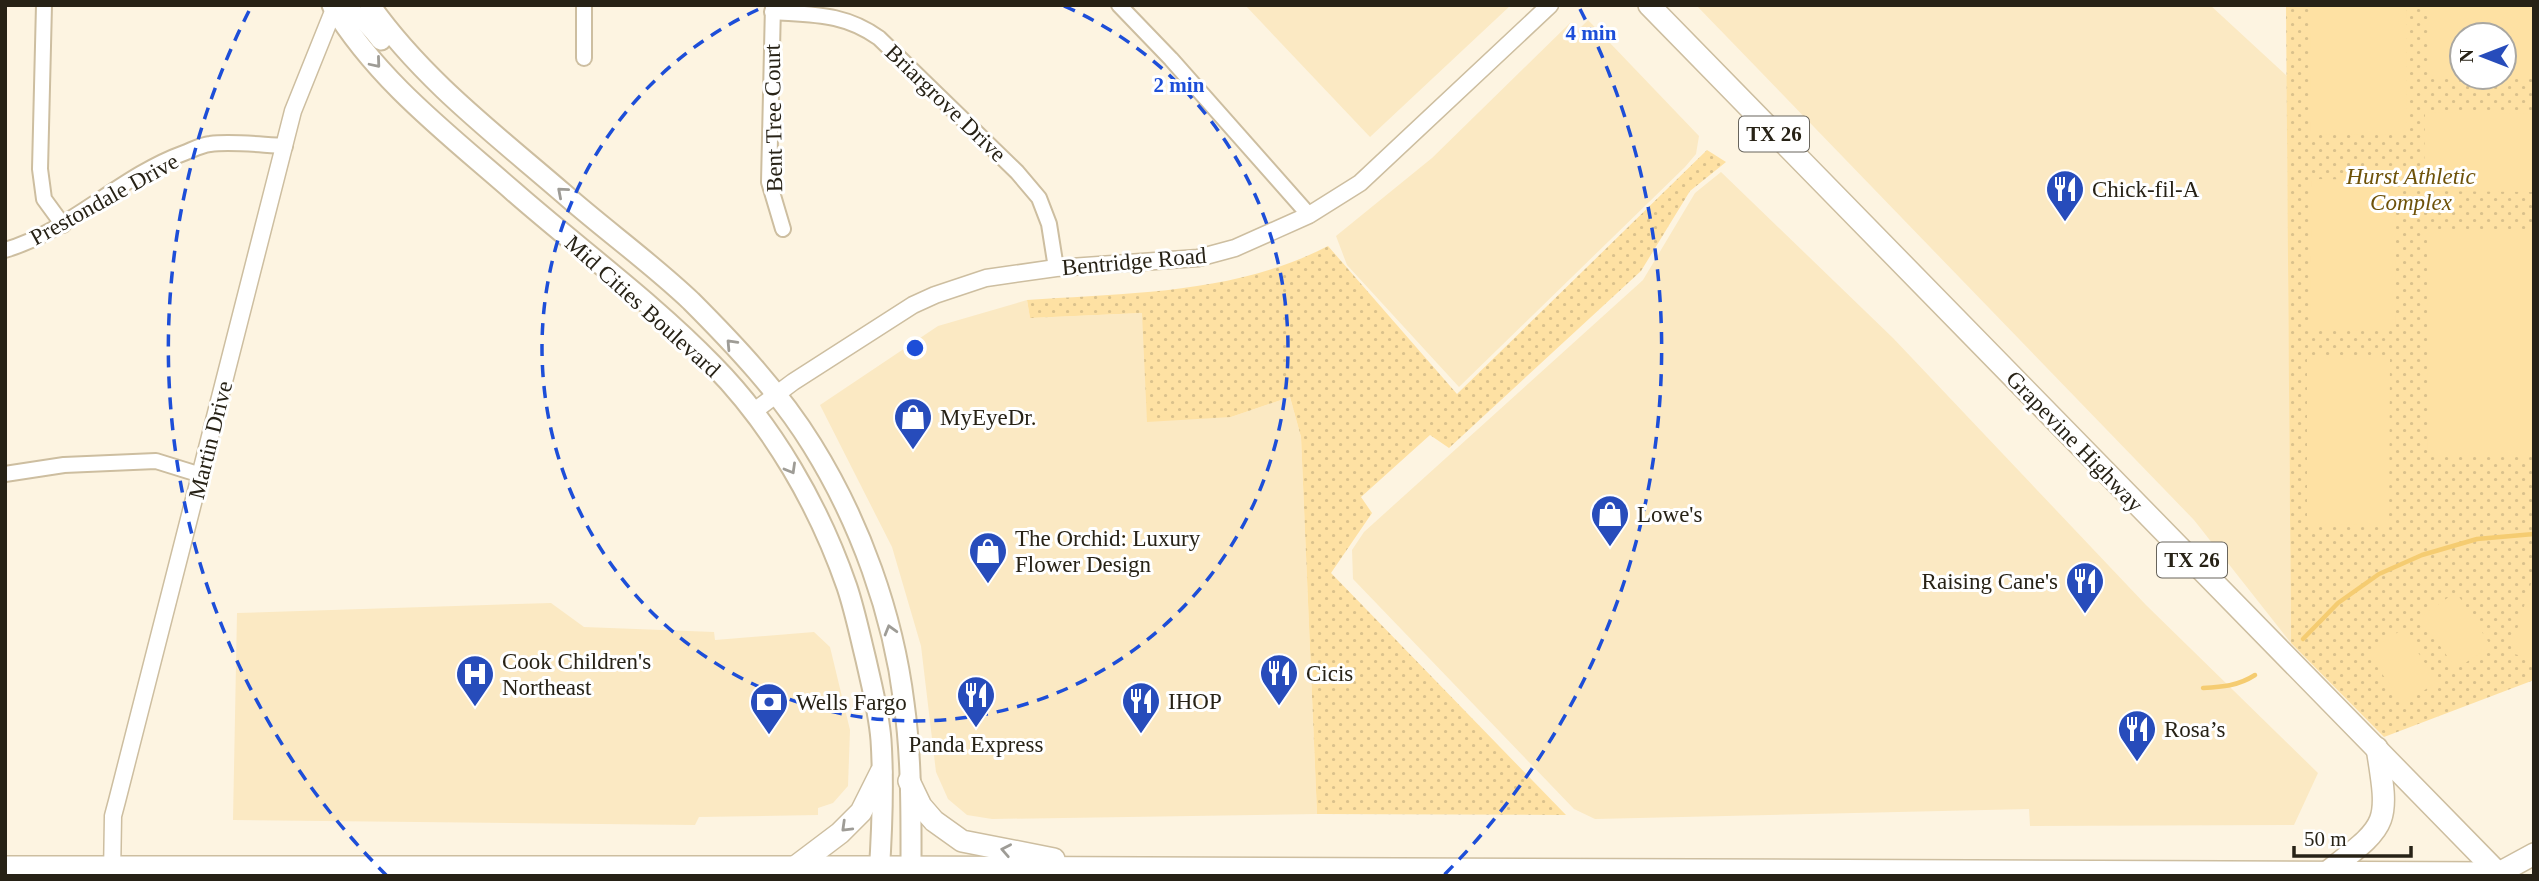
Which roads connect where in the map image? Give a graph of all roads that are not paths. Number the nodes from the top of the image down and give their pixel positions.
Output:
1 (44, 5) edge
2 (370, 5) edge
3 (584, 5) edge
4 (1119, 5) edge
5 (1550, 5) edge
6 (1649, 5) edge
7 (333, 7) edge
8 (773, 9) edge
9 (584, 58) dead end
10 (433, 79) junction
11 (285, 146) junction
12 (1309, 215) junction
13 (63, 225) junction
14 (783, 229) dead end
15 (5, 250) edge
16 (1056, 268) junction
17 (776, 395) junction
18 (753, 412) junction
19 (5, 474) edge
20 (201, 475) junction
21 (854, 610) junction
22 (899, 673) junction
23 (2376, 748) junction
24 (881, 772) junction
25 (909, 781) junction
26 (2534, 853) edge
27 (5, 867) edge
28 (1069, 868) junction
29 (112, 871) edge
30 (800, 871) edge
31 (879, 871) edge
32 (911, 872) edge
33 (1026, 872) edge
34 (2326, 873) junction
35 (2502, 875) edge

1 - 13 street
2 - 10 main road, Mid Cities Boulevard
3 - 9 street
4 - 12 street
5 - 12 street, Bentridge Road
6 - 23 main road, Grapevine Highway / TX 26
7 - 10 main road
7 - 11 street, Martin Drive
7 -> 18 main road, Mid Cities Boulevard
8 - 14 street, Bent Tree Court
8 - 16 street, Briargrove Drive
17 -> 10 main road, Mid Cities Boulevard
11 - 13 street, Prestondale Drive
11 - 20 street, Martin Drive
12 - 16 street, Bentridge Road
13 - 15 street, Prestondale Drive
16 - 17 street, Bentridge Road
17 - 18 street, Bentridge Road
22 -> 17 main road, Mid Cities Boulevard
18 -> 21 main road, Mid Cities Boulevard
19 - 20 street
20 - 29 street, Martin Drive
21 - 22 main road
21 - 24 main road, Mid Cities Boulevard
22 - 25 main road, Mid Cities Boulevard
23 - 34 main road
23 - 35 main road, Grapevine Highway / TX 26
24 -> 30 main road
24 - 31 main road, Mid Cities Boulevard
28 -> 25 main road
25 - 32 main road, Mid Cities Boulevard
26 - 35 main road
27 - 29 main road
28 - 33 main road
28 - 34 main road
29 - 30 main road
30 - 31 main road
31 - 32 main road
32 - 33 main road
34 - 35 main road

